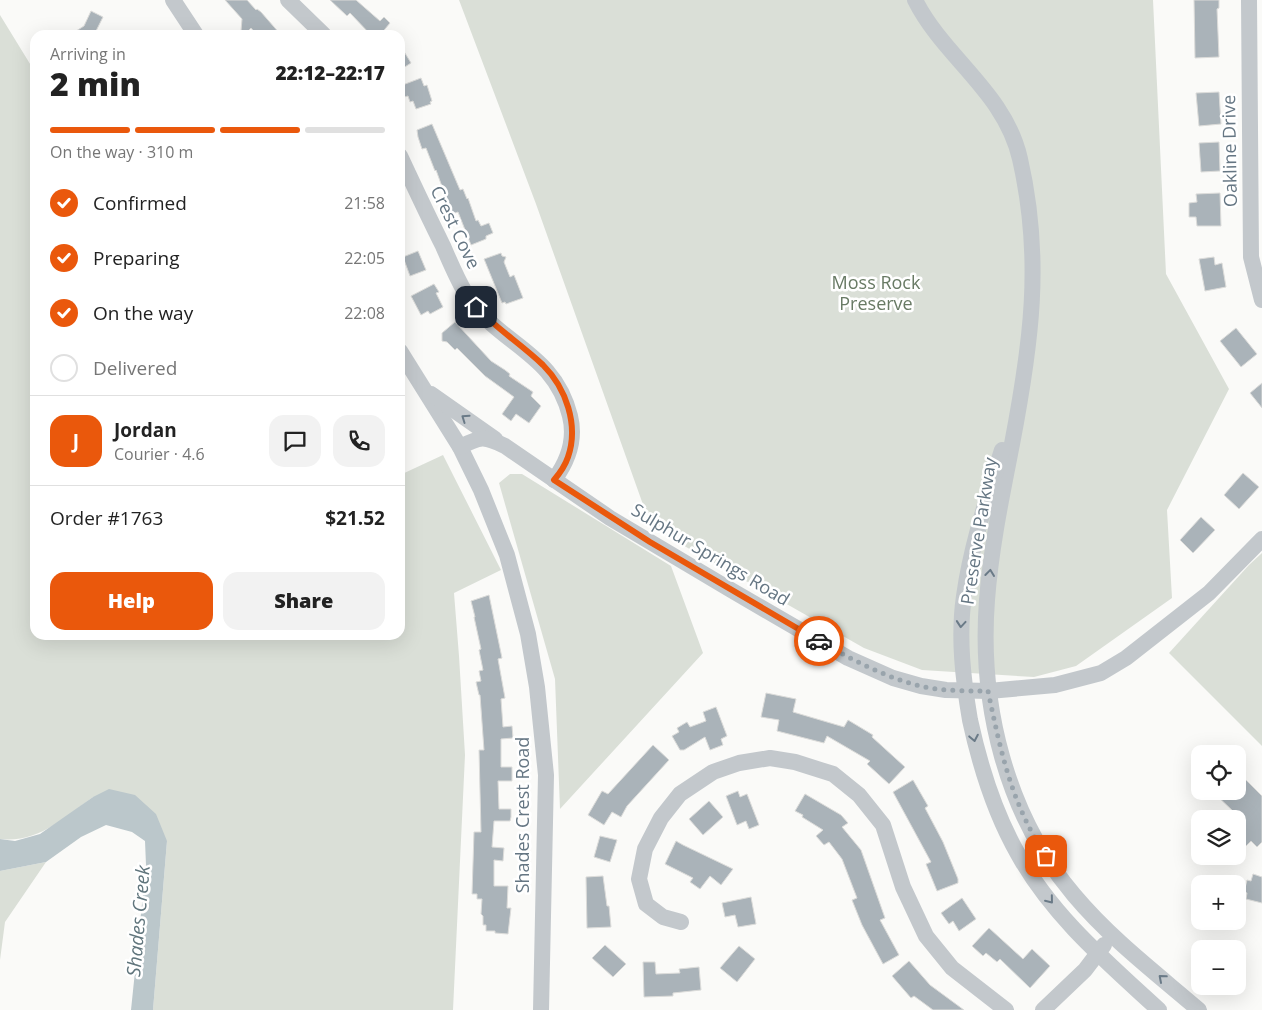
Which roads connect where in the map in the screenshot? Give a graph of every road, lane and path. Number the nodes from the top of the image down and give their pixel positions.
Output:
1 (173, 0) edge
2 (288, 0) edge
3 (915, 0) edge
4 (1249, 0) edge
5 (193, 30) edge
6 (319, 30) edge
7 (1255, 76) edge
8 (405, 166) edge
9 (1262, 300) edge
10 (405, 359) edge
11 (1025, 374) junction
12 (424, 389) junction
13 (505, 446) junction
14 (460, 447) junction
15 (554, 480) junction
16 (1262, 540) edge
17 (965, 690) junction
18 (988, 691) junction
19 (681, 922) dead end
20 (1111, 935) junction
21 (1098, 954) junction
22 (541, 1010) edge
23 (1006, 1010) edge
24 (1043, 1010) edge
25 (1160, 1010) edge
26 (1199, 1010) edge

1 - 5 street
2 - 6 street
3 - 11 street, Preserve Parkway
4 - 7 street, Oakline Drive
7 - 9 street, Oakline Drive
8 - 15 street, Crest Cove
10 - 12 street, Shades Crest Road
11 -> 17 street, Preserve Parkway
18 -> 11 street, Preserve Parkway
13 -> 12 street
12 - 14 street, Shades Crest Road
13 - 14 street, Sulphur Springs Road
13 - 15 street, Sulphur Springs Road
14 - 22 street, Shades Crest Road
15 - 17 street, Sulphur Springs Road
16 - 18 street, Sulphur Springs Road
17 - 18 street, Sulphur Springs Road
17 -> 21 street, Preserve Parkway
18 - 20 street, Preserve Parkway
19 - 23 street
20 - 21 street
26 -> 20 street, Preserve Parkway
21 - 24 street
21 - 25 street, Preserve Parkway

